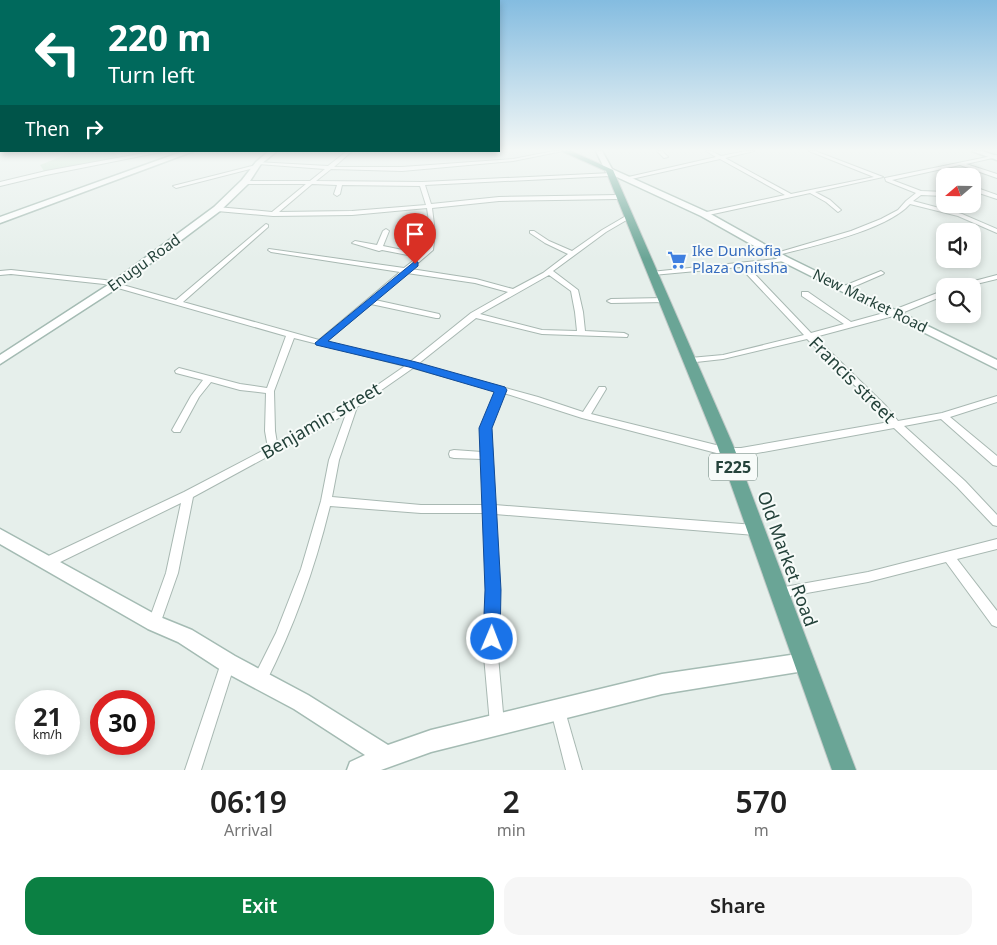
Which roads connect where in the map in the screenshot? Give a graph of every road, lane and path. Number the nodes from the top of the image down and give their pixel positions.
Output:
1 (96, 187) edge
2 (240, 187) edge
3 (305, 187) edge
4 (339, 187) edge
5 (423, 187) edge
6 (615, 187) edge
7 (646, 187) edge
8 (774, 187) edge
9 (834, 187) edge
10 (905, 187) edge
11 (981, 191) edge
12 (811, 192) junction
13 (920, 193) junction
14 (338, 194) dead end
15 (936, 194) edge
16 (791, 196) junction
17 (619, 197) junction
18 (997, 197) edge
19 (908, 202) junction
20 (430, 206) junction
21 (217, 209) junction
22 (838, 210) dead end
23 (273, 214) junction
24 (704, 214) junction
25 (628, 217) junction
26 (0, 220) edge
27 (266, 226) dead end
28 (386, 231) dead end
29 (997, 231) edge
30 (532, 232) dead end
31 (355, 243) dead end
32 (379, 249) junction
33 (271, 250) dead end
34 (572, 254) junction
35 (423, 256) junction
36 (780, 256) junction
37 (742, 265) junction
38 (406, 271) junction
39 (548, 271) junction
40 (0, 273) edge
41 (653, 273) junction
42 (881, 273) dead end
43 (997, 277) edge
44 (981, 281) edge
45 (115, 286) junction
46 (843, 288) junction
47 (515, 292) junction
48 (805, 294) dead end
49 (936, 296) edge
50 (369, 300) junction
51 (664, 300) junction
52 (611, 301) dead end
53 (177, 303) junction
54 (894, 313) junction
55 (474, 315) junction
56 (436, 316) dead end
57 (850, 325) junction
58 (291, 334) junction
59 (581, 334) junction
60 (624, 335) dead end
61 (809, 336) junction
62 (320, 343) junction
63 (0, 360) edge
64 (690, 361) junction
65 (412, 365) junction
66 (997, 365) edge
67 (179, 371) dead end
68 (209, 379) junction
69 (602, 389) dead end
70 (501, 390) junction
71 (270, 391) junction
72 (997, 399) edge
73 (353, 406) junction
74 (585, 416) junction
75 (943, 416) junction
76 (895, 423) junction
77 (177, 430) dead end
78 (273, 450) junction
79 (728, 452) junction
80 (454, 454) dead end
81 (487, 456) junction
82 (997, 462) edge
83 (188, 495) junction
84 (326, 501) junction
85 (488, 509) junction
86 (997, 522) edge
87 (755, 530) junction
88 (0, 536) edge
89 (997, 544) edge
90 (948, 556) junction
91 (46, 563) junction
92 (778, 593) junction
93 (997, 621) edge
94 (154, 623) junction
95 (804, 662) junction
96 (228, 663) junction
97 (260, 679) junction
98 (558, 711) junction
99 (496, 725) junction
100 (386, 756) junction
101 (193, 770) edge
102 (358, 770) edge
103 (574, 770) edge
104 (844, 770) edge

1 - 26 street
2 - 21 street, Enugu Road
3 - 23 street
4 - 14 street
5 - 20 street
6 - 17 main road, Old Market Road / F225
7 - 24 street, New Market Road
8 - 16 street
9 - 12 street
10 - 13 street
11 - 18 street
12 - 16 street
12 - 22 street
13 - 15 street
13 - 19 street
16 - 24 street
17 - 20 street
17 - 25 main road, Old Market Road / F225
19 - 29 street
19 - 36 street
20 - 23 street
20 - 35 street
21 - 23 street
21 - 45 street, Enugu Road
24 - 36 street, New Market Road
25 - 34 street, Benjamin street
25 - 41 main road, Old Market Road / F225
27 - 53 street
28 - 32 street
30 - 34 street
31 - 32 street
32 - 35 street
33 - 38 street
34 - 39 street, Benjamin street
35 - 38 street
36 - 37 street
36 - 46 street, New Market Road
37 - 41 street
37 - 61 street, Francis street
38 - 47 street
38 - 50 street
39 - 47 street, Benjamin street
39 - 59 street
40 - 45 street
41 - 51 main road, Old Market Road / F225
42 - 46 street
43 - 44 street
45 - 53 street
45 - 63 street, Enugu Road
46 - 54 street, New Market Road
47 - 55 street, Benjamin street
48 - 57 street
49 - 54 street
50 - 56 street
50 - 62 street
51 - 52 street
51 - 64 main road, Old Market Road / F225
53 - 58 street
54 - 57 street
54 - 66 street, New Market Road
55 - 59 street
55 - 65 street, Benjamin street
57 - 61 street
58 - 62 street
58 - 71 street
59 - 60 street
61 - 64 street
61 - 76 street, Francis street
62 - 65 street
64 - 79 main road, Old Market Road / F225
65 - 70 street
65 - 73 street, Benjamin street
67 - 68 street
68 - 71 street
68 - 77 street
69 - 74 street
70 - 74 street
70 - 81 street
71 - 78 street
72 - 75 street
73 - 78 street, Benjamin street
73 - 84 street
74 - 79 street
75 - 76 street
75 - 82 street
76 - 79 street
76 - 86 street, Francis street
78 - 83 street, Benjamin street
79 - 87 main road, Old Market Road / F225
80 - 81 street
81 - 85 street
83 - 91 street, Benjamin street
83 - 94 street
84 - 85 street
84 - 97 street
85 - 87 street
85 - 99 street
87 - 92 main road, Old Market Road / F225
88 - 91 street
89 - 90 street
90 - 92 street
90 - 93 street
91 - 94 street
92 - 95 main road, Old Market Road / F225
94 - 96 street
95 - 98 street
95 - 104 main road, Old Market Road / F225
96 - 97 street
96 - 101 street
97 - 100 street
98 - 99 street
98 - 103 street
99 - 100 street
100 - 102 street

